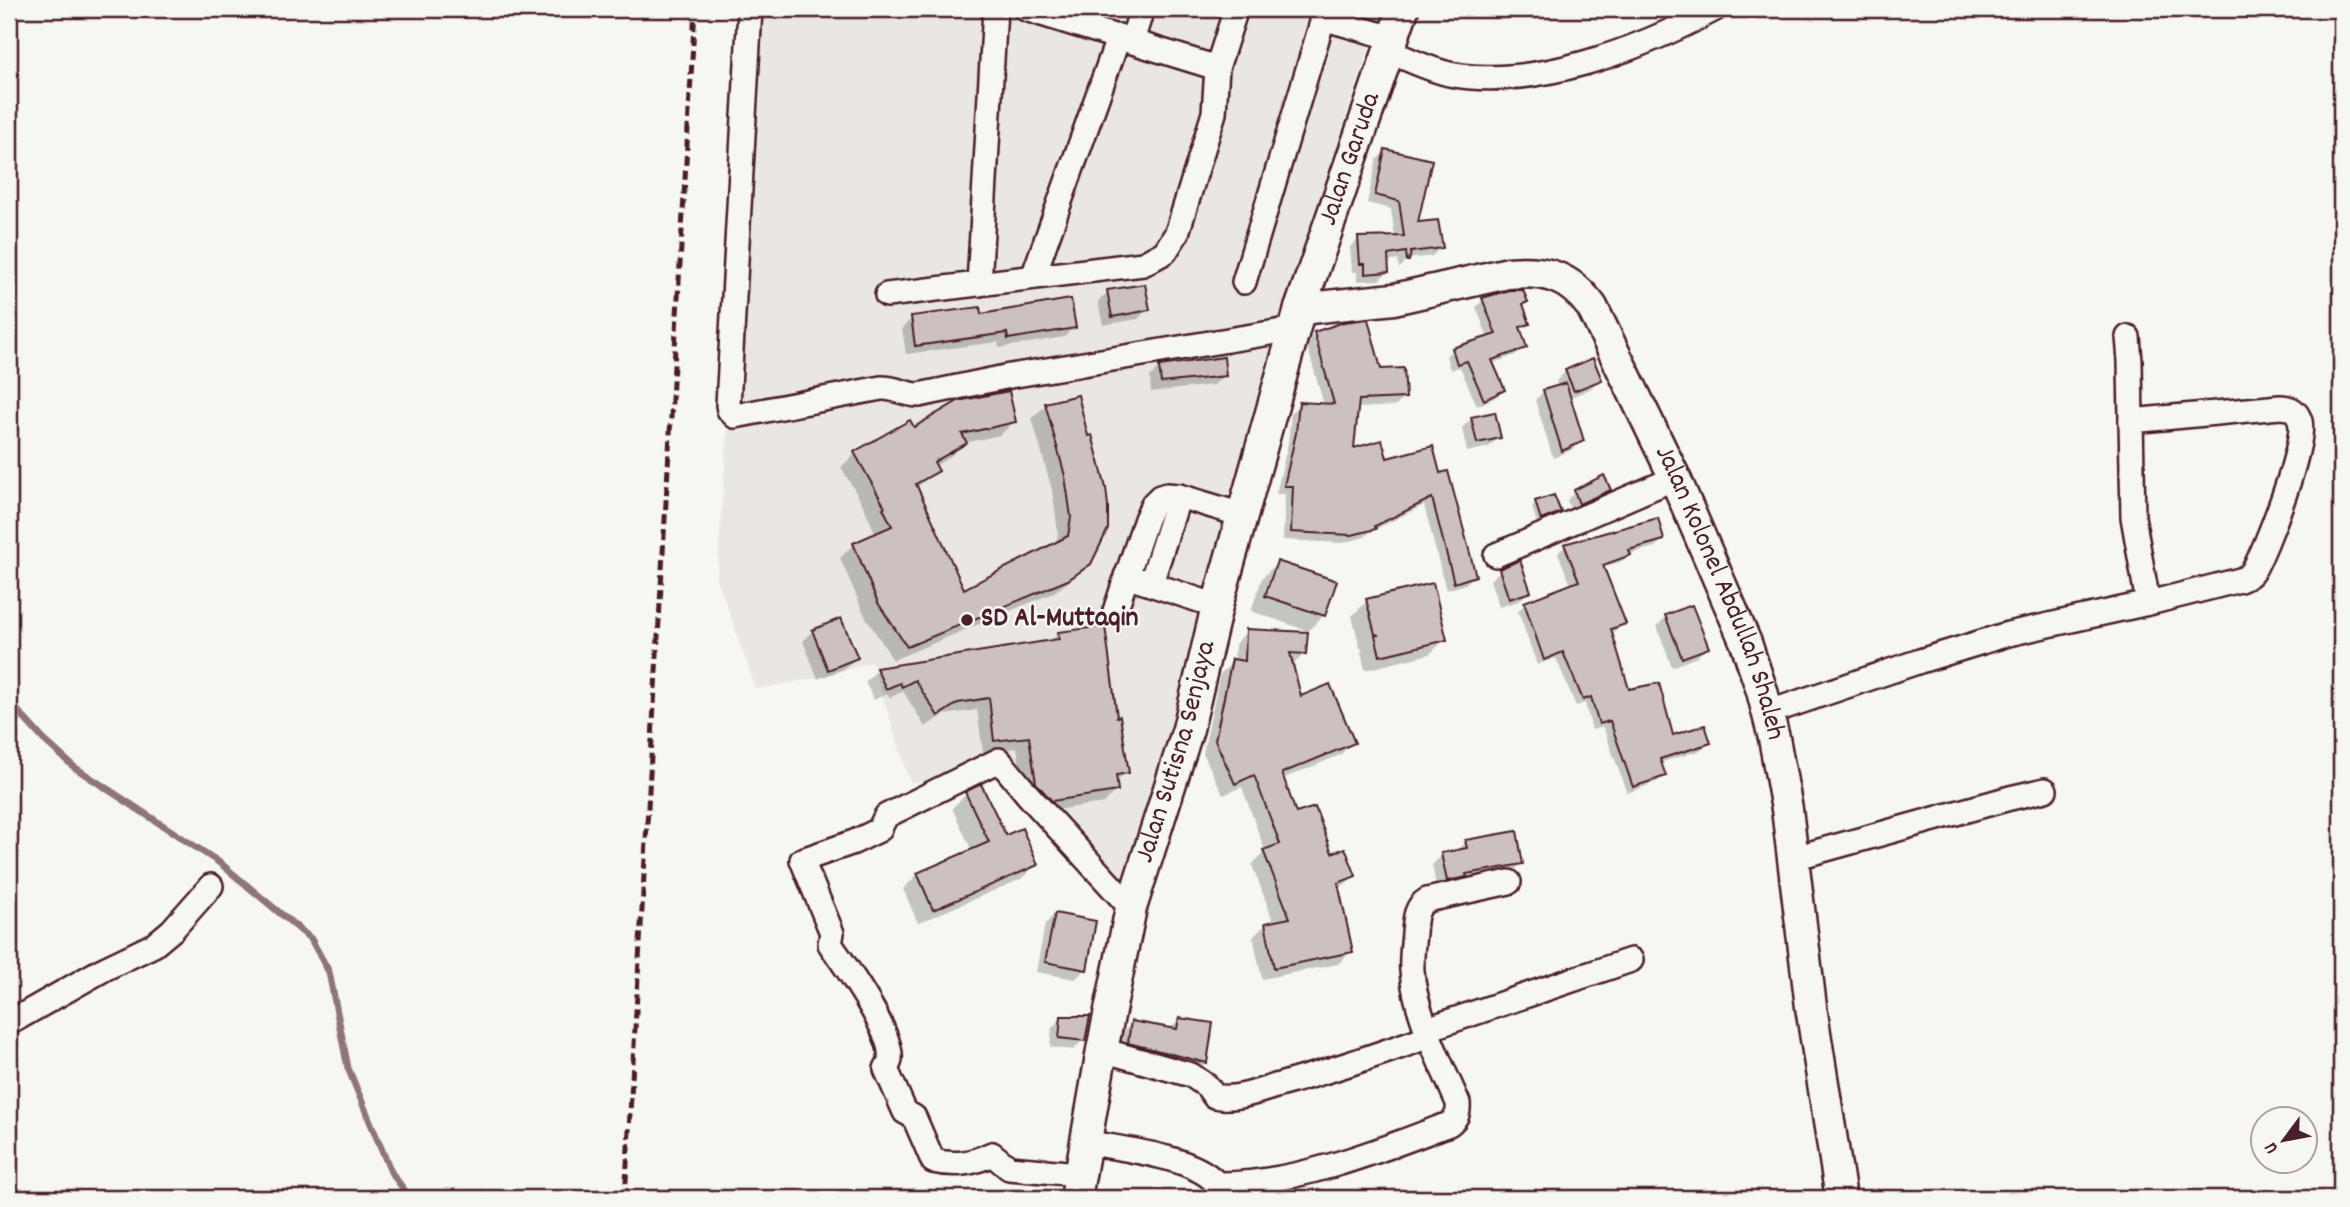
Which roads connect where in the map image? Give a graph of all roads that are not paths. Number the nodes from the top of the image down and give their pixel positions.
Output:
1 (750, 9) edge
2 (995, 9) edge
3 (1026, 9) edge
4 (1142, 9) edge
5 (1236, 9) edge
6 (1404, 9) edge
7 (1715, 9) edge
8 (1324, 13) edge
9 (1125, 39) junction
10 (1391, 44) junction
11 (1217, 68) junction
12 (1033, 277) junction
13 (1244, 282) dead end
14 (979, 284) junction
15 (887, 295) dead end
16 (1297, 319) junction
17 (2127, 337) dead end
18 (2131, 421) junction
19 (1675, 478) junction
20 (1179, 496) junction
21 (1242, 515) junction
22 (1496, 555) dead end
23 (1126, 576) junction
24 (1151, 583) junction
25 (2148, 603) junction
26 (1217, 606) junction
27 (1115, 611) dead end
28 (1767, 713) junction
29 (2045, 790) dead end
30 (1794, 858) junction
31 (1509, 882) dead end
32 (211, 886) dead end
33 (1131, 908) junction
34 (1631, 960) dead end
35 (9, 1023) edge
36 (1428, 1033) junction
37 (1102, 1050) junction
38 (1085, 1142) junction
39 (1078, 1186) edge
40 (1220, 1191) edge
41 (1841, 1198) edge

1 - 16 street
2 - 14 street
3 - 9 street
4 - 9 street
5 - 11 street
6 - 10 main road, Jalan Garuda
7 - 10 street
8 - 10 street
8 - 13 street
9 - 11 street
9 - 12 street
10 - 16 main road, Jalan Garuda
11 - 12 street
12 - 14 street
14 - 15 street
16 - 19 main road, Jalan Kolonel Abdullah Shaleh
16 - 21 main road, Jalan Sutisna Senjaya
17 - 18 street
18 - 25 street
18 - 25 street
19 - 22 street
19 - 28 main road, Jalan Kolonel Abdullah Shaleh
20 - 21 street
20 - 23 street
20 - 24 street
21 - 26 main road, Jalan Sutisna Senjaya
23 - 24 street
23 - 27 street
24 - 26 street
25 - 28 street
26 - 33 main road, Jalan Sutisna Senjaya
28 - 30 main road, Jalan Kolonel Abdullah Shaleh
29 - 30 street
30 - 41 main road, Jalan Kolonel Abdullah Shaleh
31 - 36 street
32 - 35 street
33 - 37 main road, Jalan Sutisna Senjaya
33 - 39 street
34 - 36 street
36 - 37 street
36 - 40 street
37 - 38 main road, Jalan Sutisna Senjaya
38 - 39 main road, Jalan Sutisna Senjaya
38 - 40 street

